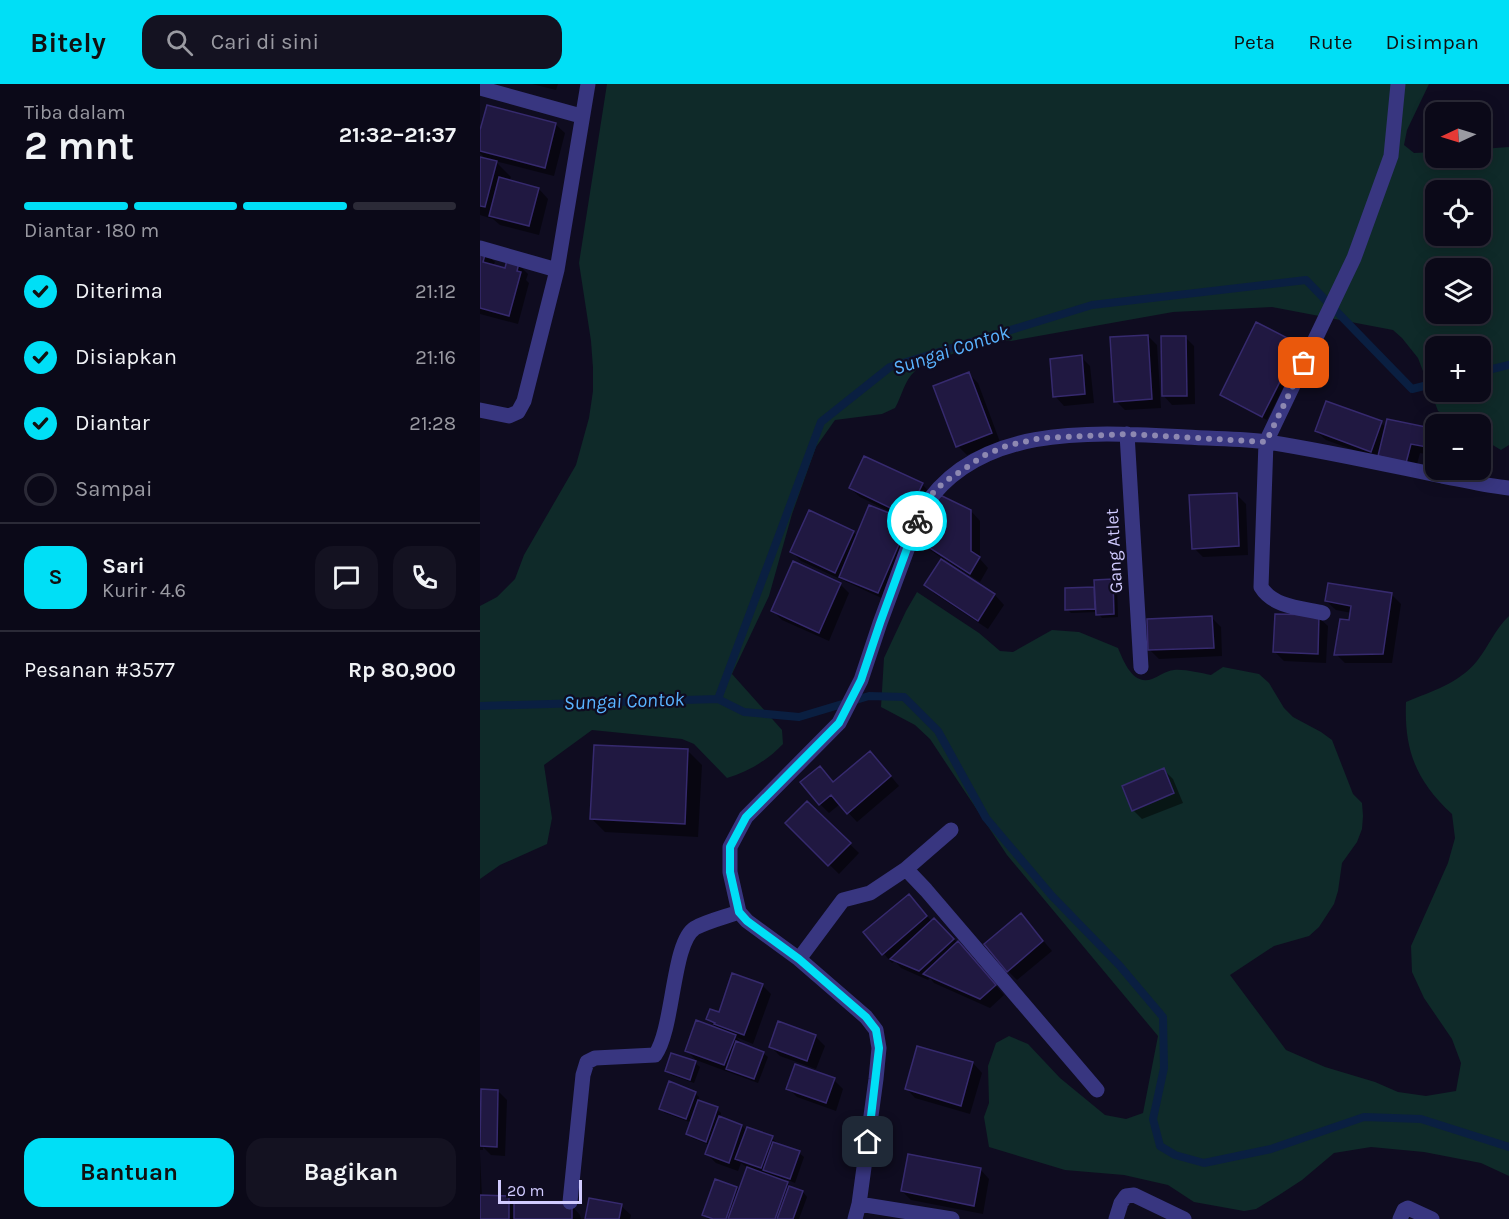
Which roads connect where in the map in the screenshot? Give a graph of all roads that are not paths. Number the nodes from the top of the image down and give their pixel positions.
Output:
1 (588, 84) edge
2 (1398, 84) edge
3 (480, 88) edge
4 (581, 116) junction
5 (480, 249) edge
6 (557, 270) junction
7 (480, 410) edge
8 (1127, 434) junction
9 (1266, 442) junction
10 (1509, 488) edge
11 (1323, 613) dead end
12 (1140, 667) dead end
13 (951, 831) dead end
14 (906, 869) junction
15 (739, 912) junction
16 (799, 959) junction
17 (1097, 1090) dead end
18 (570, 1202) dead end
19 (859, 1204) junction
20 (855, 1219) edge
21 (952, 1219) edge
22 (1116, 1219) edge
23 (1184, 1219) edge
24 (1400, 1219) edge
25 (1432, 1219) edge

1 - 4 street
2 - 9 street
3 - 4 street
4 - 6 street
5 - 6 street
6 - 7 street
8 - 9 street
8 - 12 street, Gang Atlet
8 - 15 street
9 - 10 street
9 - 11 street
13 - 14 street
14 - 16 street
14 - 17 street
15 - 16 street
15 - 18 street
16 - 19 street
19 - 20 street
19 - 21 street
22 - 23 street
24 - 25 street

